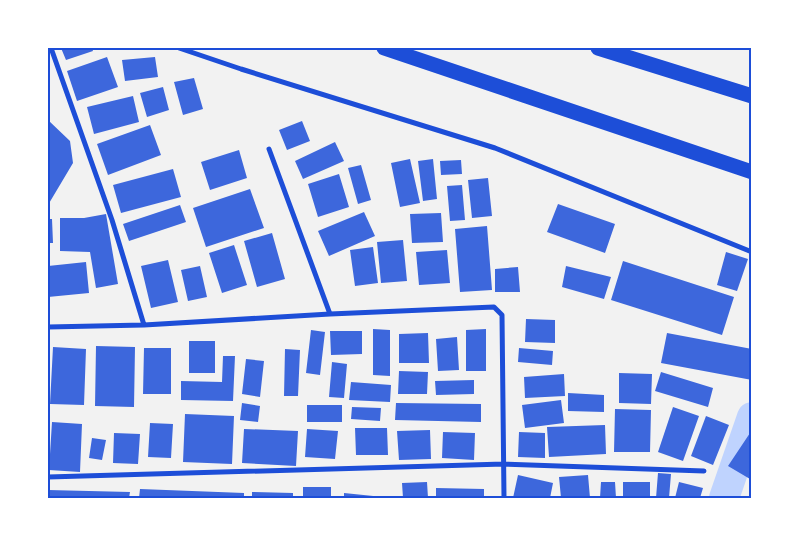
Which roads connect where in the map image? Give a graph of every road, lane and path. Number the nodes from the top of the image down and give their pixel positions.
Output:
1 (52, 48) edge
2 (179, 48) edge
3 (384, 48) edge
4 (598, 48) edge
5 (752, 96) edge
6 (269, 149) dead end
7 (752, 172) edge
8 (752, 252) edge
9 (330, 314) junction
10 (144, 326) junction
11 (48, 327) edge
12 (504, 464) junction
13 (704, 470) dead end
14 (48, 477) edge
15 (504, 498) edge

1 - 10 street
2 - 8 street
3 - 7 highway
4 - 5 highway
6 - 9 street
9 - 10 street
9 - 12 street
10 - 11 street
12 - 13 street
12 - 14 street
12 - 15 street

